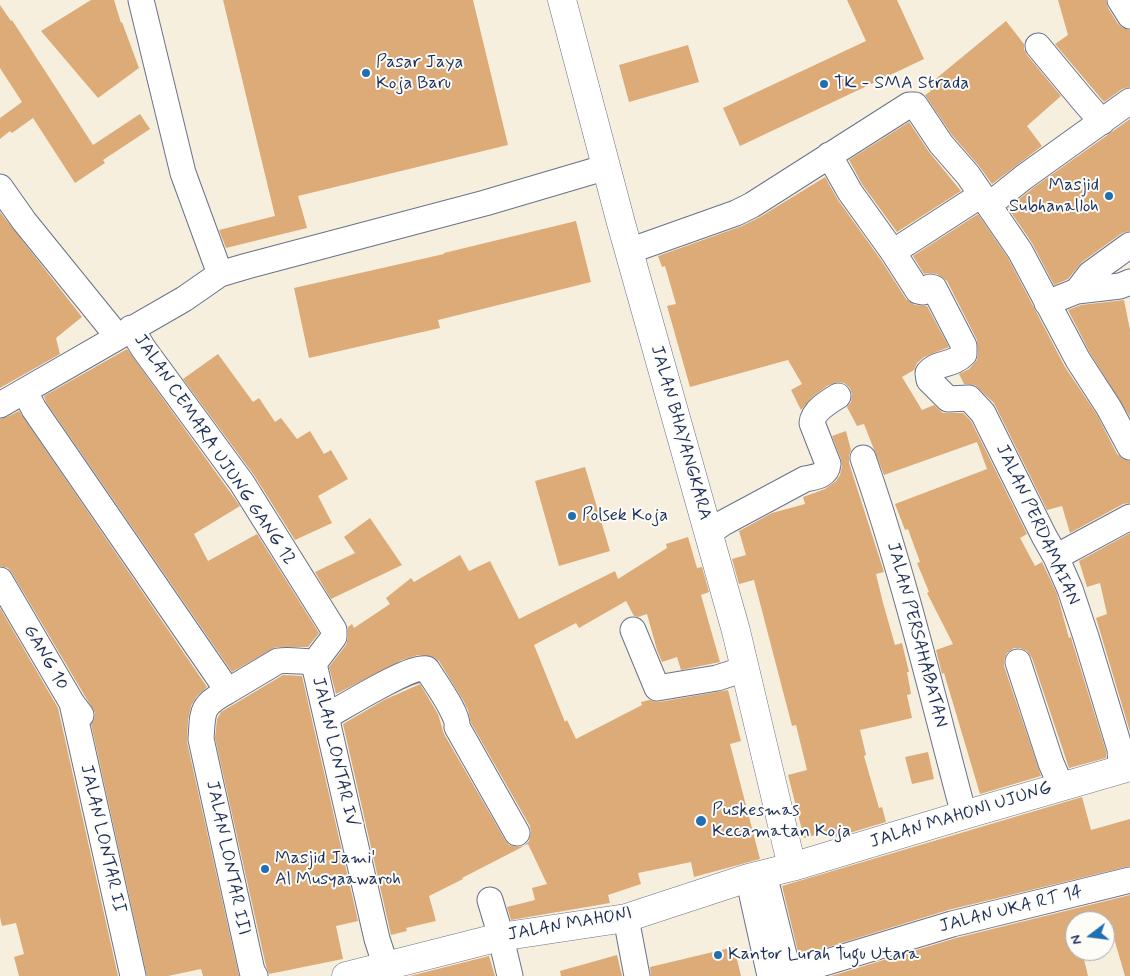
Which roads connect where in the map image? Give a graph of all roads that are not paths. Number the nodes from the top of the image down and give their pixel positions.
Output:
1 (141, 0) edge
2 (562, 0) edge
3 (1120, 0) edge
4 (1130, 16) edge
5 (1038, 46) dead end
6 (1130, 101) edge
7 (1102, 122) junction
8 (829, 155) junction
9 (607, 167) junction
10 (0, 187) edge
11 (985, 200) junction
12 (1130, 245) edge
13 (629, 251) junction
14 (894, 252) junction
15 (220, 274) junction
16 (1130, 282) edge
17 (1077, 291) junction
18 (1047, 303) junction
19 (125, 332) junction
20 (25, 392) junction
21 (838, 396) dead end
22 (0, 405) edge
23 (1120, 405) edge
24 (1130, 447) edge
25 (862, 458) dead end
26 (1130, 517) edge
27 (709, 533) junction
28 (1056, 557) junction
29 (0, 580) edge
30 (330, 621) joint
31 (633, 630) dead end
32 (315, 662) junction
33 (1018, 662) dead end
34 (745, 669) junction
35 (220, 682) junction
36 (72, 703) junction
37 (327, 716) junction
38 (95, 733) dead end
39 (1126, 768) edge
40 (1061, 786) junction
41 (964, 815) junction
42 (517, 833) dead end
43 (792, 867) junction
44 (756, 876) junction
45 (1130, 880) edge
46 (490, 900) dead end
47 (626, 918) junction
48 (500, 937) junction
49 (387, 971) edge
50 (133, 976) edge
51 (255, 976) edge
52 (346, 976) edge
53 (510, 976) edge
54 (637, 976) edge
55 (770, 976) edge

1 - 15 street
2 - 9 street, JALAN BHAYANGKARA
3 - 4 street
5 - 7 street
6 - 7 street
7 - 11 street
8 - 11 street
8 - 13 street
8 - 14 street
9 - 13 street, JALAN BHAYANGKARA
9 - 15 street
10 - 19 street, JALAN CEMARA UJUNG GANG 12
11 - 14 street
11 - 18 street
12 - 17 street
13 - 27 street, JALAN BHAYANGKARA
14 - 28 street, JALAN PERDAMAIAN
15 - 19 street
16 - 17 street
17 - 18 street
18 - 23 street
19 - 20 street
19 - 30 street, JALAN CEMARA UJUNG GANG 12
20 - 22 street
20 - 35 street
21 - 27 street
23 - 24 street
25 - 41 street, JALAN PERSAHABATAN
26 - 28 street
27 - 34 street, JALAN BHAYANGKARA
28 - 39 street, JALAN PERDAMAIAN
29 - 36 street, GANG 10
30 - 32 street, JALAN LONTAR IV
31 - 34 street
32 - 35 street
32 - 37 street, JALAN LONTAR IV
33 - 40 street
34 - 43 street, JALAN BHAYANGKARA
35 - 51 street, JALAN LONTAR III
36 - 38 street, GANG 10
36 - 50 street, JALAN LONTAR II
37 - 42 street
37 - 49 street, JALAN LONTAR IV
39 - 40 street, JALAN MAHONI UJUNG
40 - 41 street, JALAN MAHONI UJUNG
41 - 43 street, JALAN MAHONI UJUNG
43 - 44 street, JALAN MAHONI
44 - 45 street, JALAN UKA RT 14
44 - 47 street, JALAN MAHONI
44 - 55 street
46 - 48 street
47 - 48 street, JALAN MAHONI
47 - 54 street
48 - 49 street, JALAN MAHONI
48 - 53 street
49 - 52 street, JALAN MAHONI

